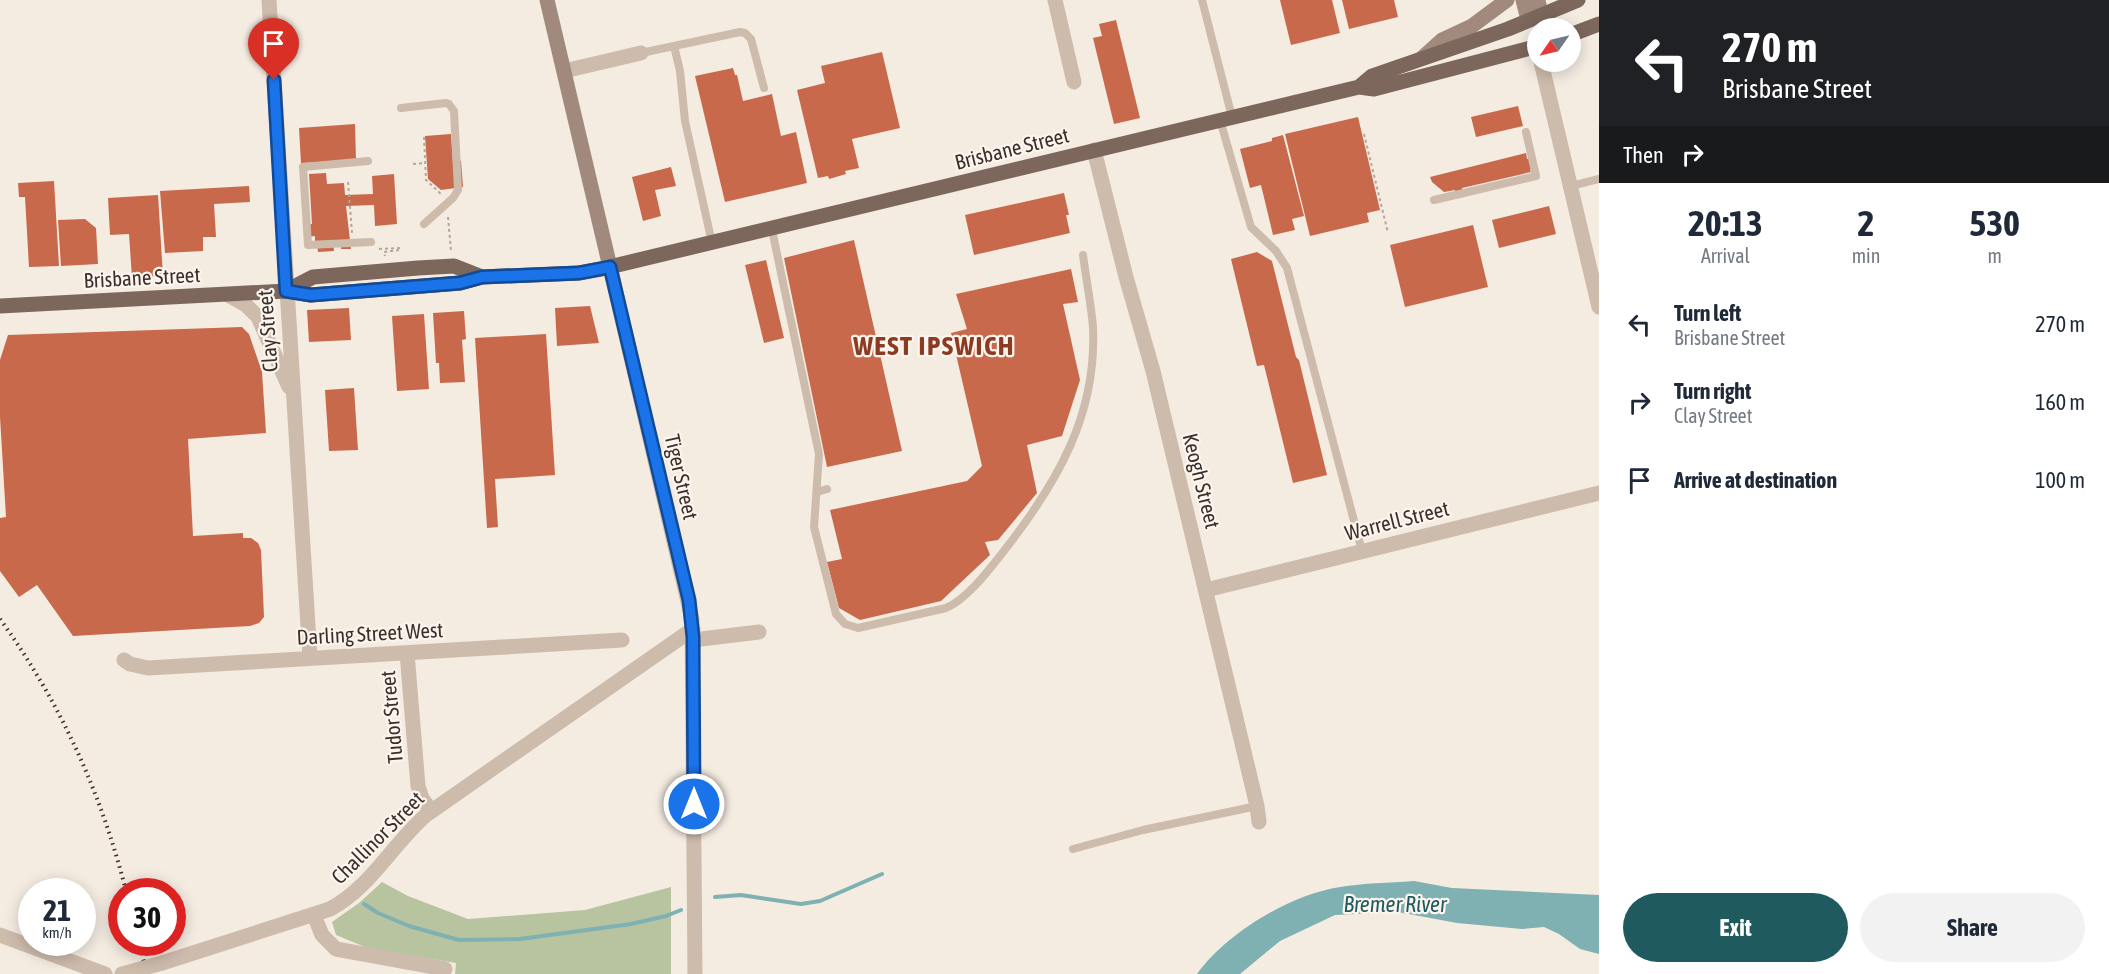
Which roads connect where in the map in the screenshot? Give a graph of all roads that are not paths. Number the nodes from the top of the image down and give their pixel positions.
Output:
1 (269, 0) edge
2 (547, 0) edge
3 (1055, 0) edge
4 (1202, 0) edge
5 (1507, 0) edge
6 (1523, 0) edge
7 (1578, 0) edge
8 (1537, 16) edge
9 (1599, 24) edge
10 (1581, 31) edge
11 (674, 46) junction
12 (1527, 49) edge
13 (640, 53) joint
14 (1419, 60) junction
15 (564, 72) junction
16 (1543, 72) edge
17 (1074, 82) dead end
18 (1359, 87) junction
19 (764, 88) dead end
20 (401, 108) dead end
21 (1226, 118) junction
22 (1526, 132) dead end
23 (1095, 150) junction
24 (368, 161) dead end
25 (1599, 179) edge
26 (1571, 186) junction
27 (1434, 200) dead end
28 (424, 225) dead end
29 (772, 230) junction
30 (371, 242) dead end
31 (712, 243) junction
32 (1083, 255) dead end
33 (610, 267) junction
34 (286, 291) junction
35 (228, 295) junction
36 (0, 306) edge
37 (1599, 307) edge
38 (293, 395) junction
39 (827, 489) dead end
40 (817, 492) junction
41 (1599, 493) edge
42 (1362, 551) junction
43 (1206, 590) junction
44 (759, 632) dead end
45 (693, 635) junction
46 (622, 640) dead end
47 (407, 653) junction
48 (310, 658) junction
49 (124, 660) dead end
50 (1257, 806) junction
51 (431, 811) junction
52 (1259, 822) dead end
53 (1073, 849) dead end
54 (314, 915) junction
55 (0, 935) edge
56 (170, 966) edge
57 (445, 969) dead end
58 (99, 973) edge
59 (120, 974) edge
60 (695, 974) edge

1 - 34 street, Clay Street
2 - 15 street, Tiger Street
3 - 17 street
4 - 21 lane
5 - 14 street
6 - 8 street
7 - 8 main road, Brisbane Street
8 - 14 main road, Brisbane Street
9 - 10 main road
11 - 13 lane
11 - 19 lane
11 - 31 lane
12 - 18 main road
13 - 15 street
14 - 18 main road, Brisbane Street
15 - 33 street, Tiger Street
16 - 26 street
18 - 21 main road, Brisbane Street
20 - 28 lane
21 - 23 main road, Brisbane Street
21 - 42 lane
22 - 27 lane
23 - 29 main road, Brisbane Street
23 - 43 street, Keogh Street
24 - 30 lane
25 - 26 lane
26 - 37 street
29 - 31 main road, Brisbane Street
29 - 40 lane
31 - 33 main road, Brisbane Street
32 - 40 lane
33 - 34 main road, Brisbane Street
33 - 45 street, Tiger Street
34 - 35 main road, Brisbane Street
34 - 38 street, Clay Street
35 - 36 main road, Brisbane Street
35 - 38 street
38 - 48 street, Clay Street
39 - 40 lane
41 - 42 street, Warrell Street
42 - 43 street, Warrell Street
43 - 50 street, Keogh Street
44 - 45 street
45 - 51 street, Challinor Street
45 - 60 street, Tiger Street
46 - 47 street, Darling Street West
47 - 48 street, Darling Street West
47 - 51 street, Tudor Street
48 - 49 street, Darling Street West
50 - 52 street, Keogh Street
50 - 53 lane
51 - 54 street, Challinor Street
54 - 56 street, Challinor Street
54 - 57 street
55 - 58 street
56 - 59 street, Challinor Street, bridge

